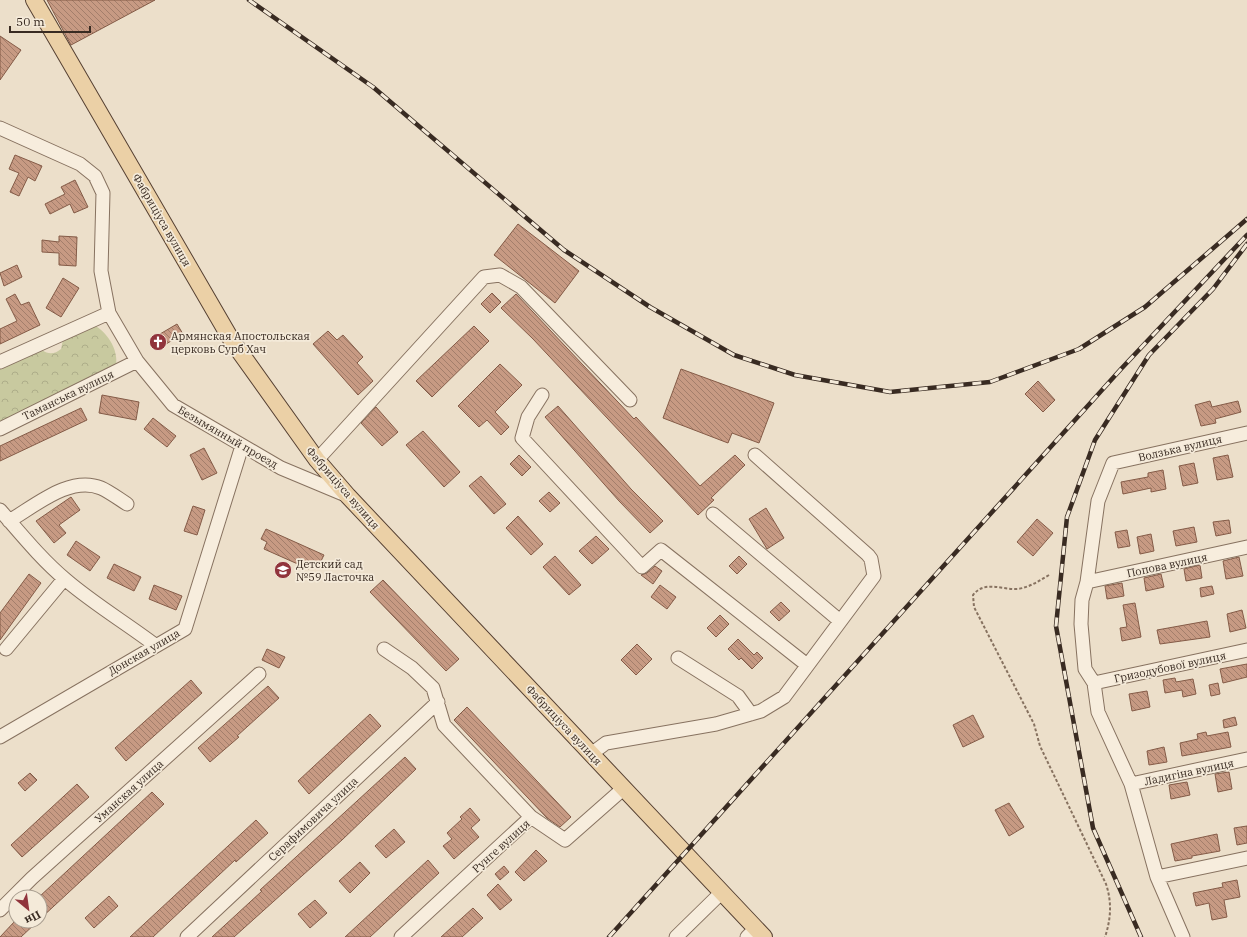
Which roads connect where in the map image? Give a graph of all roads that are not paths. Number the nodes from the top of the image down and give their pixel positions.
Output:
1 (34, 0) edge
2 (0, 128) edge
3 (109, 313) junction
4 (137, 361) junction
5 (0, 362) edge
6 (542, 395) dead end
7 (630, 400) dead end
8 (0, 429) edge
9 (1247, 433) edge
10 (242, 446) junction
11 (755, 455) dead end
12 (317, 460) junction
13 (348, 496) junction
14 (127, 504) dead end
15 (0, 510) edge
16 (713, 514) dead end
17 (9, 521) junction
18 (1247, 547) edge
19 (64, 579) junction
20 (1087, 582) junction
21 (840, 620) junction
22 (155, 645) junction
23 (6, 649) dead end
24 (384, 650) dead end
25 (1247, 650) edge
26 (678, 658) dead end
27 (807, 665) junction
28 (259, 674) dead end
29 (1094, 683) junction
30 (438, 702) junction
31 (751, 714) junction
32 (0, 737) edge
33 (591, 754) junction
34 (1247, 759) edge
35 (1131, 784) junction
36 (624, 788) junction
37 (531, 817) junction
38 (1247, 858) edge
39 (1157, 877) junction
40 (722, 892) junction
41 (0, 910) edge
42 (756, 934) edge
43 (187, 937) edge
44 (401, 937) edge
45 (676, 937) edge
46 (1183, 937) edge

1 - 12 main road, Фабриціуса вулиця
2 - 3 street, Безымянный проезд
3 - 4 street, Безымянный проезд
3 - 5 street
4 - 8 street, Таманська вулиця
4 - 10 street, Безымянный проезд
6 - 27 street
7 - 12 street
9 - 20 street, Волзька вулиця
10 - 13 street, Безымянный проезд
10 - 22 street, Донская улица
11 - 21 street
12 - 13 main road, Фабриціуса вулиця
13 - 33 main road, Фабриціуса вулиця
14 - 17 street
15 - 17 street
16 - 21 street
17 - 19 street
18 - 20 street, Попова вулиця
19 - 22 street
19 - 23 street
20 - 29 street
21 - 27 street
22 - 32 street, Донская улица
24 - 30 street
25 - 29 street, Гризодубової вулиця
26 - 31 street
27 - 31 street
28 - 41 street, Уманская улица
29 - 35 street
30 - 37 street
30 - 43 street, Серафимовича улица
31 - 33 street
33 - 36 main road, Фабриціуса вулиця
34 - 35 street, Ладигіна вулиця
35 - 39 street
36 - 37 street, Рунге вулиця
36 - 40 main road, Фабриціуса вулиця
37 - 44 street, Рунге вулиця
38 - 39 street
39 - 46 street
40 - 42 main road, Фабриціуса вулиця
40 - 45 street

